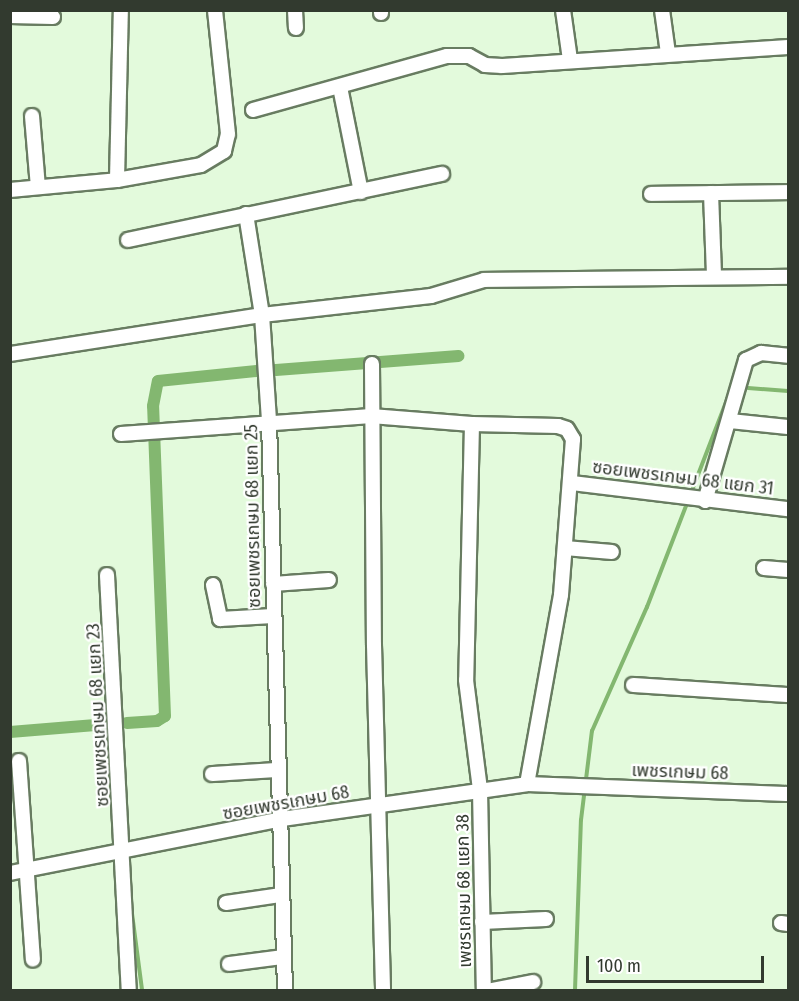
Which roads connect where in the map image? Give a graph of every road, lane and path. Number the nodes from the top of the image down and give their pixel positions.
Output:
1 (121, 10) edge
2 (215, 10) edge
3 (295, 10) edge
4 (563, 10) edge
5 (662, 10) edge
6 (10, 16) edge
7 (53, 17) dead end
8 (296, 28) dead end
9 (789, 47) edge
10 (668, 54) junction
11 (570, 60) junction
12 (340, 87) junction
13 (253, 110) dead end
14 (32, 116) dead end
15 (442, 174) dead end
16 (117, 180) junction
17 (38, 188) junction
18 (10, 190) edge
19 (361, 192) junction
20 (789, 192) edge
21 (711, 193) junction
22 (651, 194) dead end
23 (246, 214) junction
24 (128, 240) dead end
25 (714, 276) junction
26 (789, 277) edge
27 (262, 315) junction
28 (10, 354) edge
29 (789, 356) edge
30 (372, 364) dead end
31 (371, 416) junction
32 (269, 421) junction
33 (730, 421) junction
34 (472, 424) junction
35 (789, 427) edge
36 (121, 434) dead end
37 (572, 483) junction
38 (705, 501) junction
39 (789, 509) edge
40 (565, 548) junction
41 (612, 552) dead end
42 (764, 568) dead end
43 (789, 570) edge
44 (107, 575) dead end
45 (329, 580) dead end
46 (273, 584) junction
47 (213, 585) dead end
48 (273, 616) junction
49 (633, 685) dead end
50 (789, 695) edge
51 (19, 761) dead end
52 (277, 770) junction
53 (212, 774) dead end
54 (527, 784) junction
55 (569, 786) joint
56 (480, 790) junction
57 (789, 794) edge
58 (380, 806) junction
59 (282, 819) junction
60 (123, 853) junction
61 (27, 870) junction
62 (10, 873) edge
63 (281, 895) junction
64 (226, 903) dead end
65 (546, 919) dead end
66 (482, 922) junction
67 (283, 957) junction
68 (33, 960) dead end
69 (229, 964) dead end
70 (532, 982) dead end
71 (129, 990) edge
72 (285, 990) edge
73 (383, 990) edge
74 (484, 990) edge
75 (492, 990) edge

1 - 16 street
2 - 16 street
3 - 8 street
4 - 11 street
5 - 10 street
6 - 7 street
9 - 10 street
10 - 11 street
11 - 12 street
12 - 13 street
12 - 19 street
14 - 17 street
15 - 19 street
16 - 17 street
17 - 18 street
19 - 23 street
20 - 21 street
21 - 22 street
21 - 25 street
23 - 24 street
23 - 27 street, ซอยเพชรเกษม 68 แยก 25
25 - 26 street
25 - 27 street
27 - 28 street
27 - 32 street, ซอยเพชรเกษม 68 แยก 25
29 - 33 street
30 - 31 street
31 - 32 street
31 - 34 street
31 - 58 street
32 - 36 street
32 - 46 street, ซอยเพชรเกษม 68 แยก 25
33 - 35 street
33 - 38 street
34 - 37 street
34 - 56 street, เพชรเกษม 68 แยก 38
37 - 38 street, ซอยเพชรเกษม 68 แยก 31
37 - 40 street
38 - 39 street, ซอยเพชรเกษม 68 แยก 31
40 - 41 street
40 - 54 street
42 - 43 street
44 - 60 street, ซอยเพชรเกษม 68 แยก 23
45 - 46 street
46 - 48 street, ซอยเพชรเกษม 68 แยก 25
47 - 48 street
48 - 52 street, ซอยเพชรเกษม 68 แยก 25
49 - 50 street
51 - 61 street
52 - 53 street
52 - 59 street, ซอยเพชรเกษม 68 แยก 25
54 - 55 street, ซอยเพชรเกษม 68
54 - 56 street, ซอยเพชรเกษม 68
55 - 57 street, เพชรเกษม 68
56 - 58 street, ซอยเพชรเกษม 68
56 - 66 street, เพชรเกษม 68 แยก 38
58 - 59 street, ซอยเพชรเกษม 68
58 - 73 street
59 - 60 street, ซอยเพชรเกษม 68
59 - 63 street, ซอยเพชรเกษม 68 แยก 25
60 - 61 street, ซอยเพชรเกษม 68
60 - 71 street, ซอยเพชรเกษม 68 แยก 23
61 - 62 street, ซอยเพชรเกษม 68
61 - 68 street
63 - 64 street
63 - 67 street, ซอยเพชรเกษม 68 แยก 25
65 - 66 street
66 - 74 street, เพชรเกษม 68 แยก 38
67 - 69 street
67 - 72 street, ซอยเพชรเกษม 68 แยก 25
70 - 75 street

